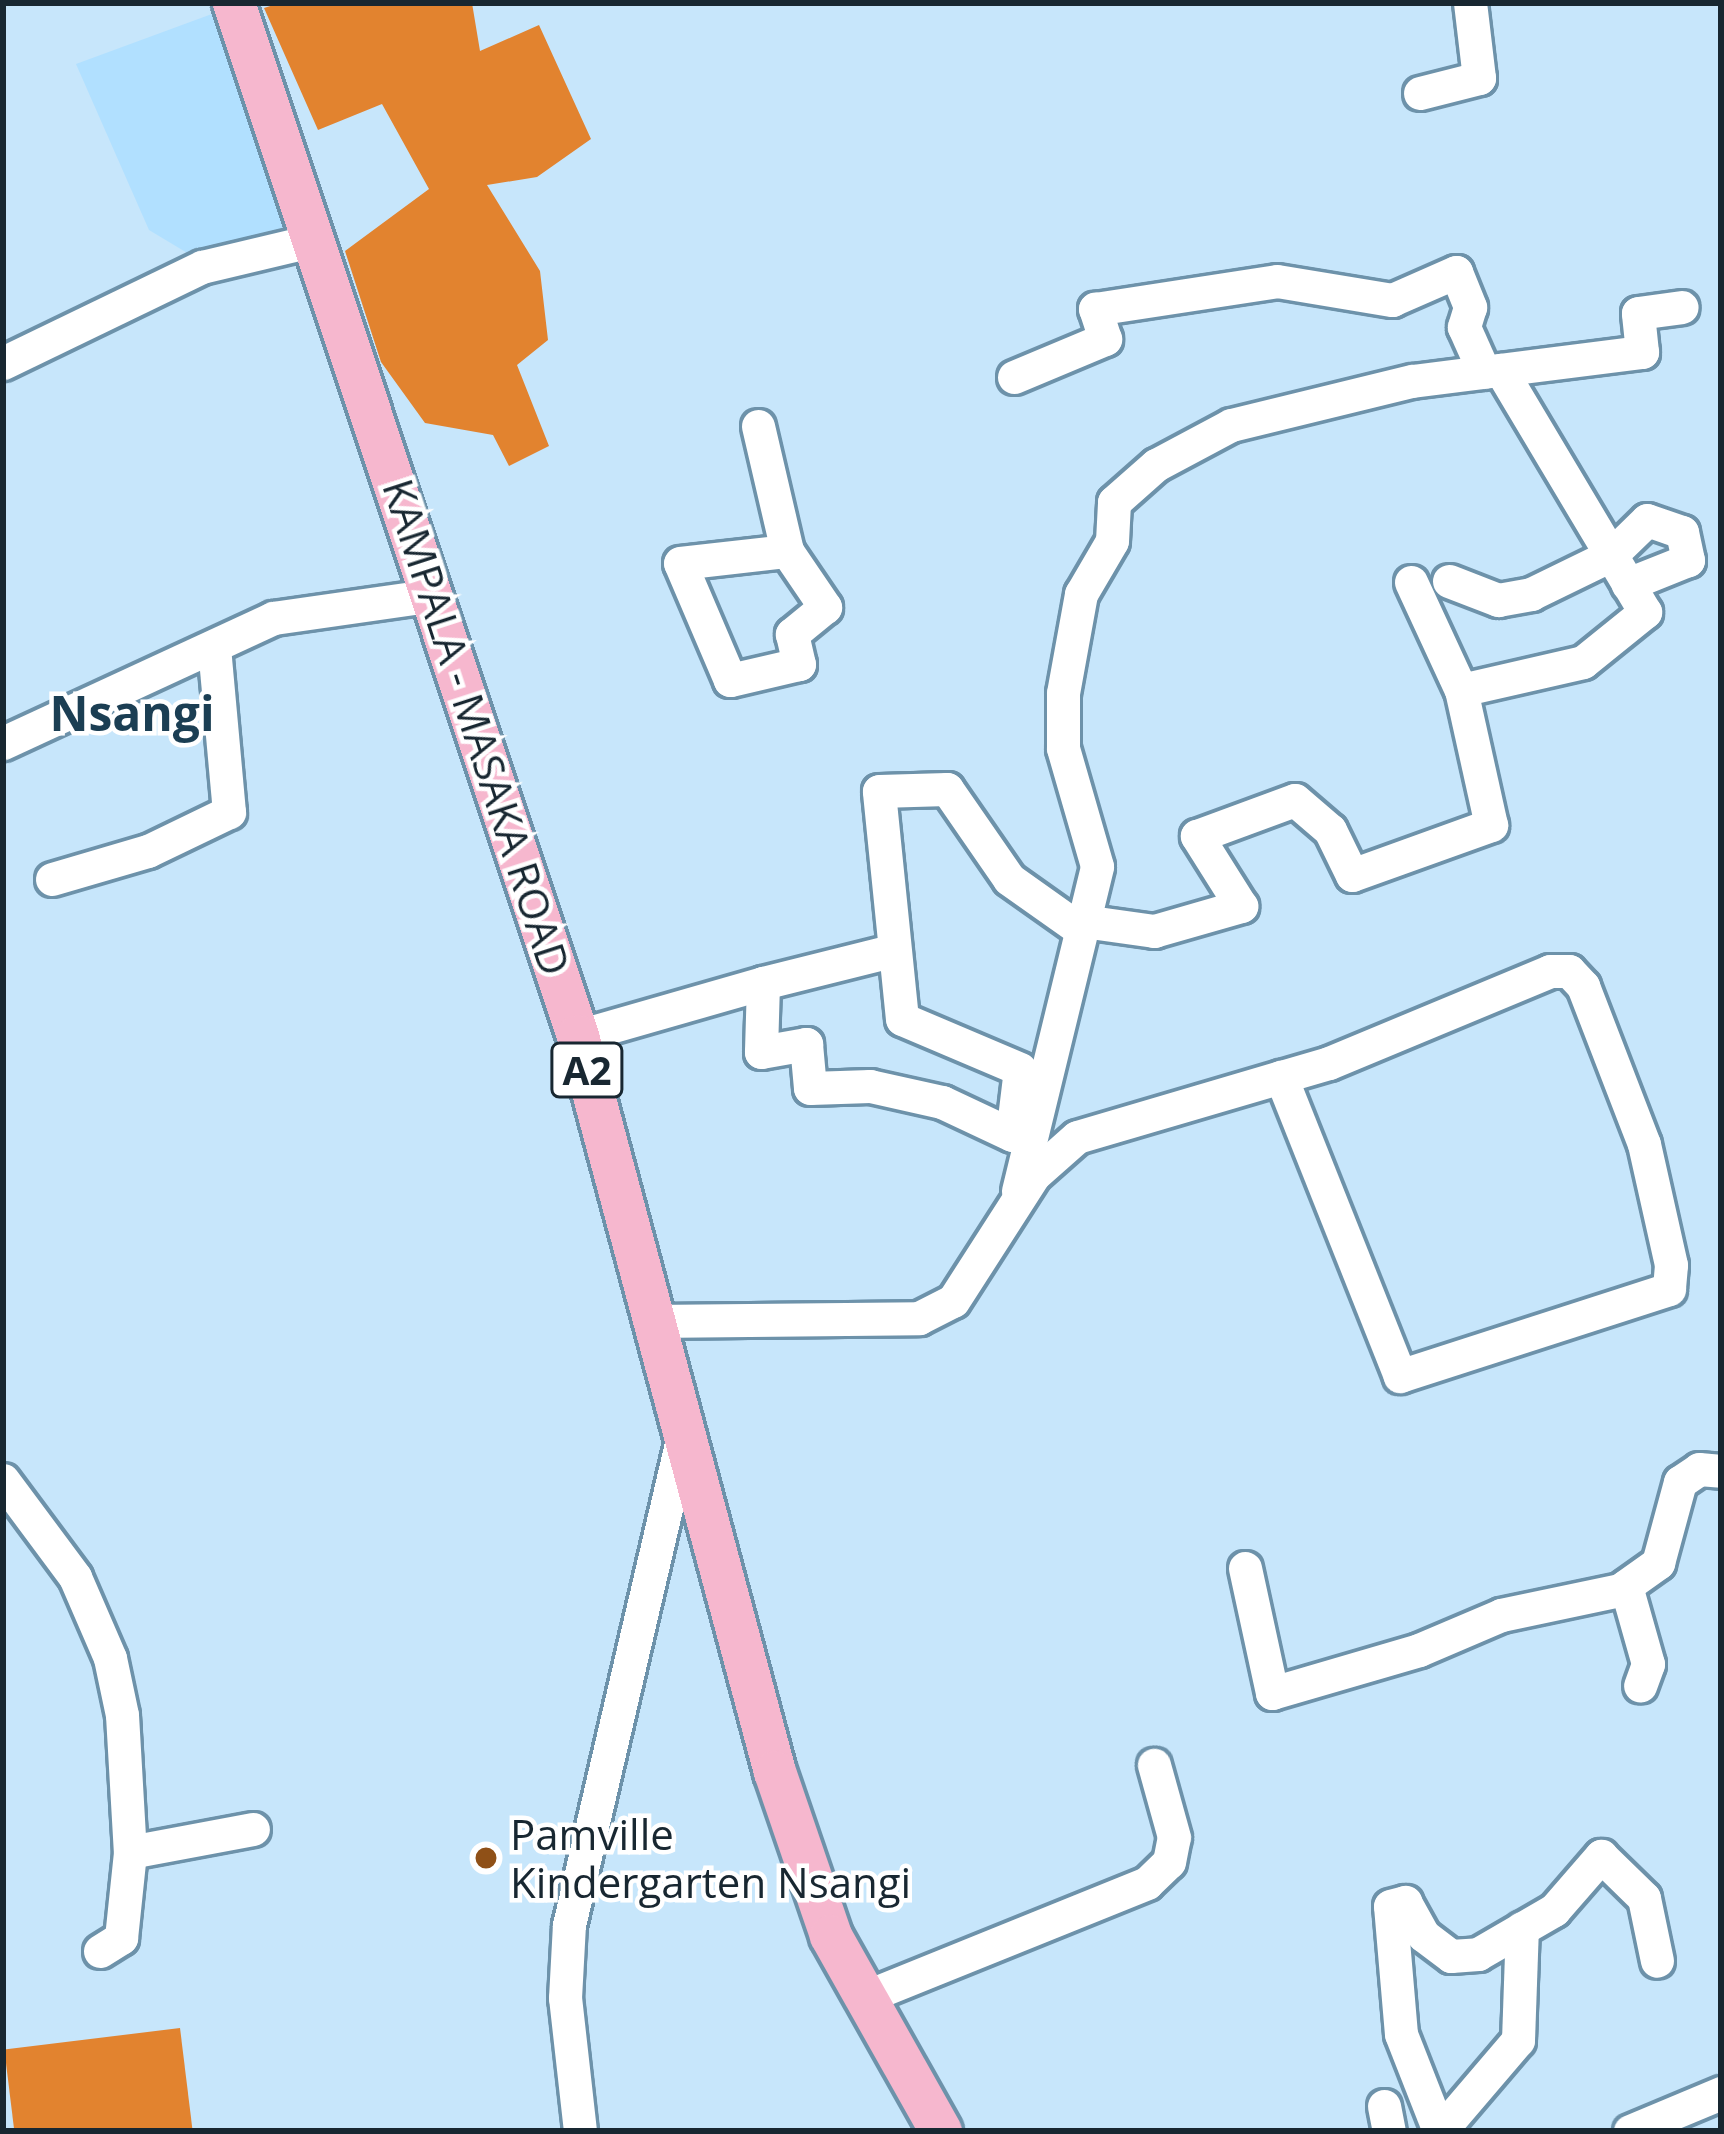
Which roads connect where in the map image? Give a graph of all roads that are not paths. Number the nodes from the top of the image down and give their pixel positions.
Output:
1 (1470, 3) edge
2 (245, 6) edge
3 (1420, 93) dead end
4 (315, 240) junction
5 (1682, 308) dead end
6 (3, 363) edge
7 (1493, 371) junction
8 (1014, 376) dead end
9 (758, 427) dead end
10 (787, 551) junction
11 (1449, 581) dead end
12 (1411, 582) dead end
13 (1636, 594) junction
14 (434, 595) junction
15 (214, 648) junction
16 (1461, 690) junction
17 (3, 743) edge
18 (52, 879) dead end
19 (1082, 926) junction
20 (891, 951) junction
21 (764, 983) junction
22 (578, 1036) junction
23 (1281, 1077) junction
24 (1016, 1199) junction
25 (652, 1322) junction
26 (682, 1438) junction
27 (1721, 1471) edge
28 (3, 1480) edge
29 (1245, 1568) dead end
30 (1626, 1586) junction
31 (1640, 1686) dead end
32 (1154, 1765) dead end
33 (253, 1828) dead end
34 (130, 1852) junction
35 (1522, 1928) junction
36 (100, 1951) dead end
37 (1657, 1961) dead end
38 (865, 1996) junction
39 (1721, 2093) edge
40 (1440, 2130) edge
41 (580, 2131) edge
42 (941, 2131) edge
43 (1630, 2131) edge

1 - 3 street
2 - 4 main road, KAMPALA - MASAKA ROAD / A2
4 - 6 street
4 - 14 main road, KAMPALA - MASAKA ROAD / A2
5 - 7 street
7 - 8 street
7 - 13 street
7 - 19 street
9 - 10 street
10 - 10 street
11 - 13 street
12 - 16 street
13 - 16 street
14 - 15 street
14 - 22 main road, KAMPALA - MASAKA ROAD / A2
15 - 17 street
15 - 18 street
16 - 19 street
19 - 20 street
19 - 24 street
20 - 21 street
20 - 21 street
21 - 22 street
22 - 25 main road, KAMPALA - MASAKA ROAD / A2
23 - 23 street
23 - 24 street
24 - 25 street
25 - 26 main road, KAMPALA - MASAKA ROAD / A2
26 - 38 main road, KAMPALA - MASAKA ROAD / A2
26 - 41 street
27 - 30 street
28 - 34 street
29 - 30 street
30 - 31 street
32 - 38 street
33 - 34 street
34 - 36 street
35 - 37 street
35 - 40 street
35 - 40 street
38 - 42 main road, KAMPALA - MASAKA ROAD / A2
39 - 43 street

